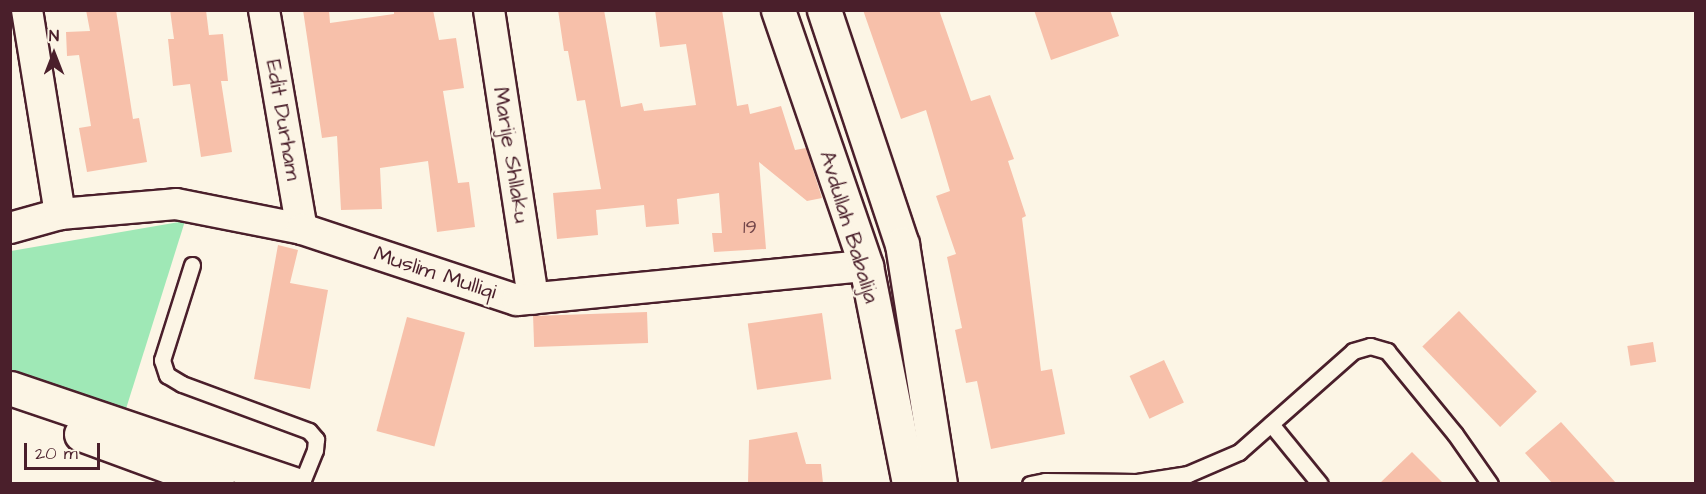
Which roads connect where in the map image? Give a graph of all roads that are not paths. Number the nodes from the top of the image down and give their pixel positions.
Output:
1 (27, 10) edge
2 (264, 10) edge
3 (489, 10) edge
4 (778, 10) edge
5 (824, 10) edge
6 (60, 214) junction
7 (10, 228) edge
8 (302, 229) junction
9 (192, 265) dead end
10 (866, 266) junction
11 (533, 299) junction
12 (10, 387) edge
13 (10, 411) edge
14 (1271, 424) junction
15 (217, 483) edge
16 (294, 483) edge
17 (302, 483) edge
18 (909, 483) edge
19 (940, 483) edge
20 (1030, 483) edge
21 (1320, 483) edge
22 (1490, 483) edge

1 - 6 street
2 - 8 street, Edit Durham
3 - 11 street, Marije Shllaku
4 - 10 main road, Avdullah Babalija
5 - 19 main road, Avdullah Babalija
6 - 7 street, Muslim Mulliqi
6 - 8 street, Muslim Mulliqi
8 - 11 street, Muslim Mulliqi
9 - 17 lane
10 - 11 street, Muslim Mulliqi
10 - 18 main road, Avdullah Babalija
12 - 16 main road
13 - 15 main road
14 - 20 lane
14 - 21 lane
14 - 22 lane

